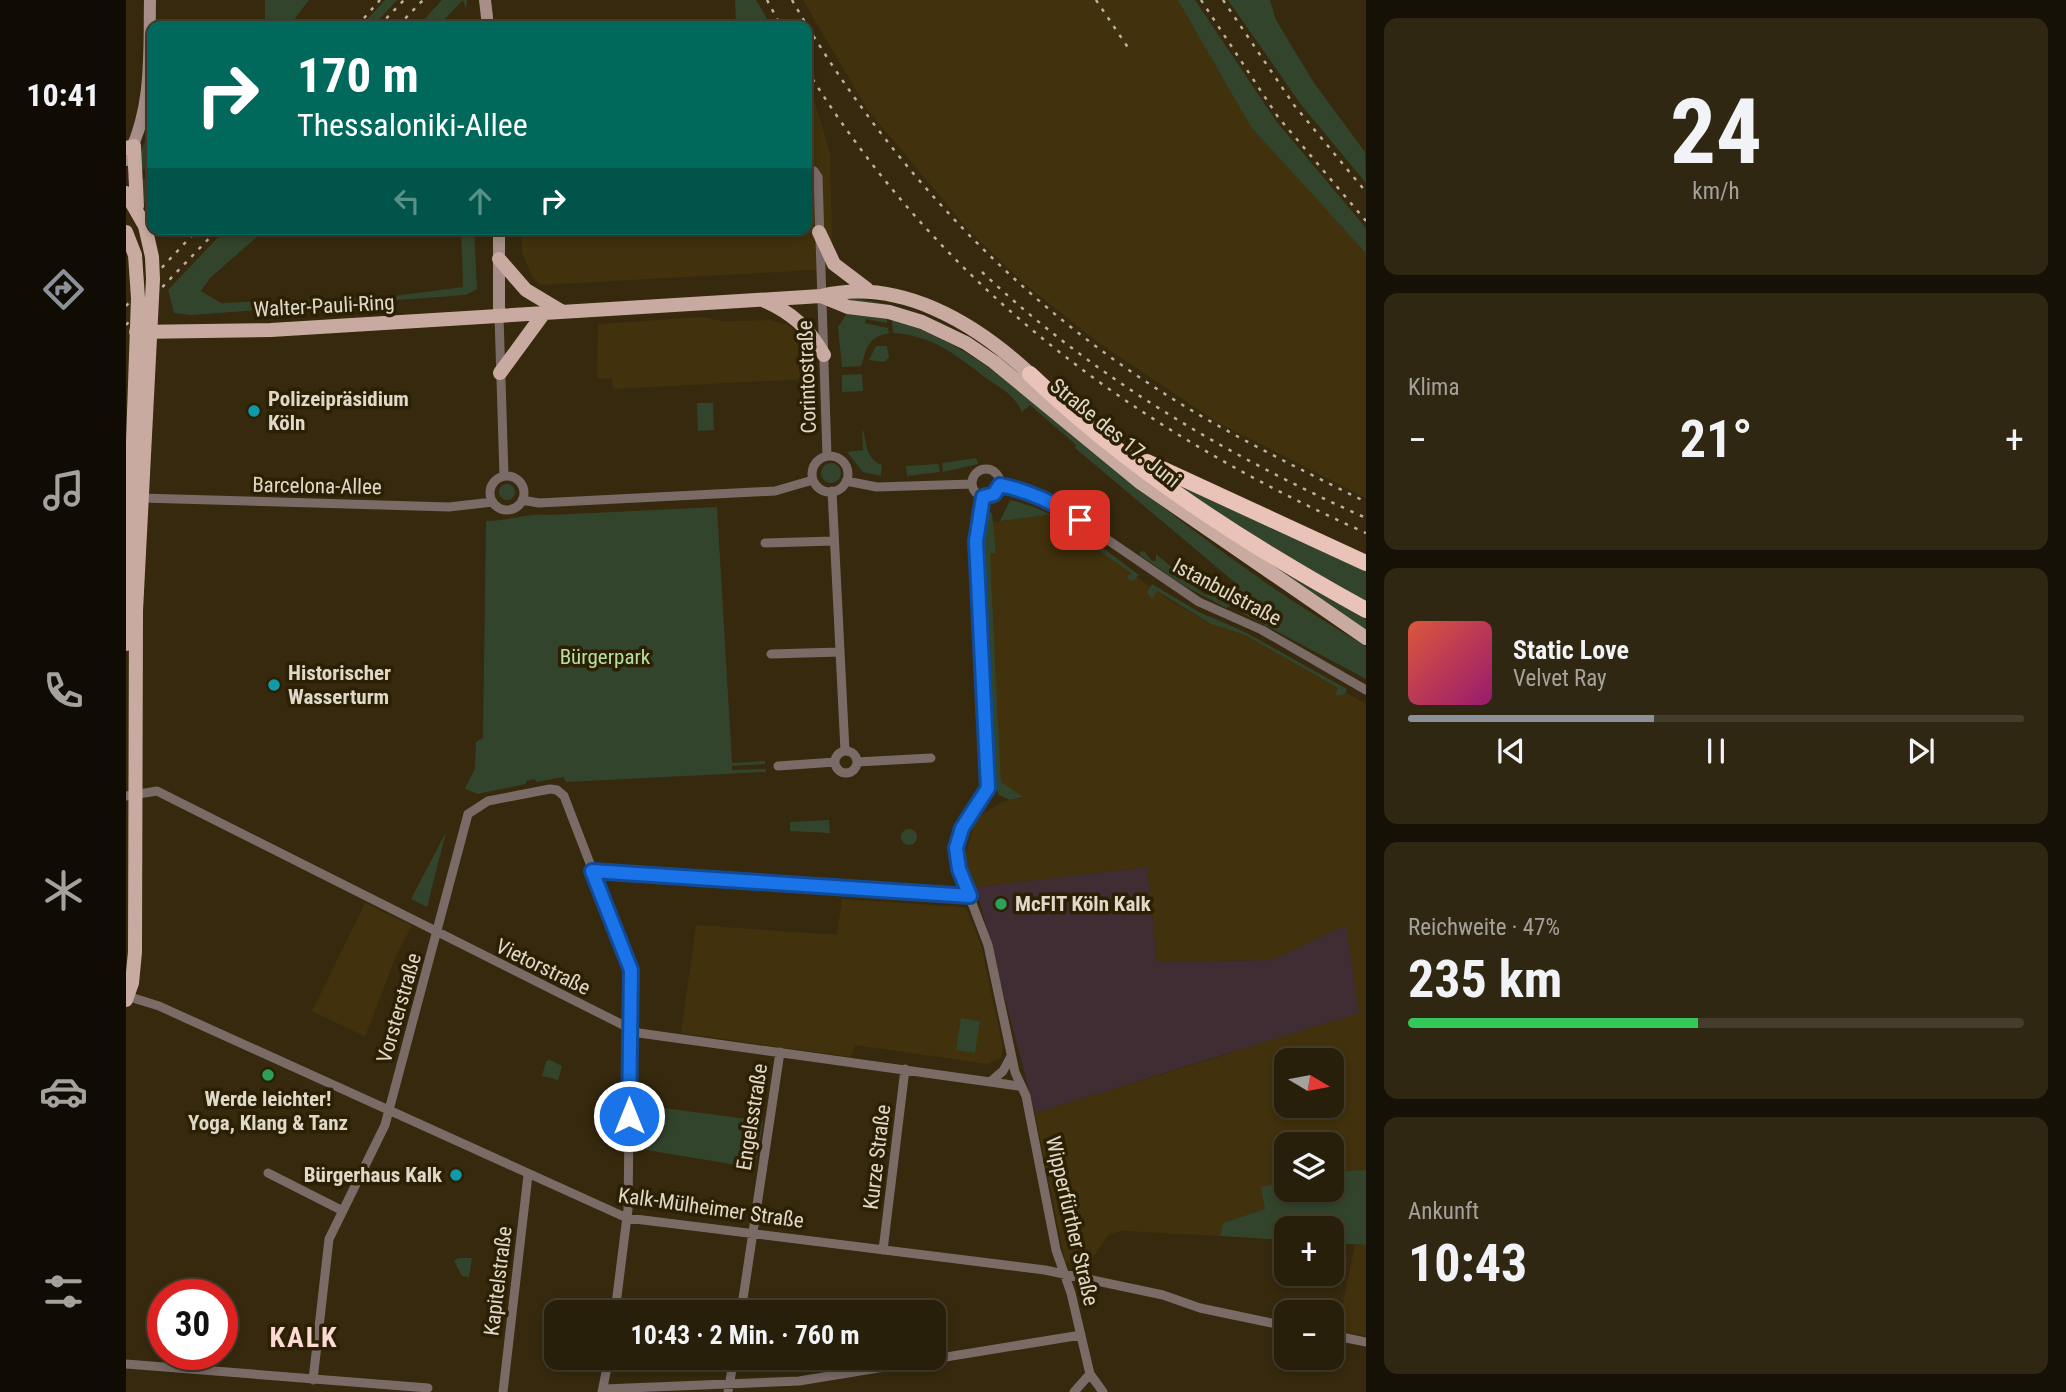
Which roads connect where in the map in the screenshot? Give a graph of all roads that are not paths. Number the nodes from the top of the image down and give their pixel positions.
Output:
1 (149, 0) edge
2 (485, 0) edge
3 (149, 21) edge
4 (487, 21) edge
5 (147, 90) edge
6 (130, 147) edge
7 (126, 160) edge
8 (812, 170) edge
9 (126, 193) edge
10 (137, 210) junction
11 (126, 232) edge
12 (819, 232) junction
13 (499, 235) edge
14 (499, 259) junction
15 (875, 293) junction
16 (821, 296) junction
17 (761, 300) junction
18 (561, 312) junction
19 (544, 313) junction
20 (499, 316) junction
21 (143, 333) junction
22 (824, 355) junction
23 (500, 373) junction
24 (1030, 374) junction
25 (827, 456) junction
26 (504, 476) junction
27 (813, 480) junction
28 (846, 481) junction
29 (972, 484) junction
30 (1000, 485) junction
31 (832, 491) junction
32 (983, 497) junction
33 (132, 498) edge
34 (522, 499) junction
35 (493, 502) junction
36 (834, 541) junction
37 (765, 543) dead end
38 (1366, 563) edge
39 (1366, 610) edge
40 (1366, 638) edge
41 (126, 643) edge
42 (840, 652) junction
43 (771, 654) dead end
44 (1366, 690) edge
45 (845, 751) junction
46 (931, 758) dead end
47 (835, 762) junction
48 (856, 762) junction
49 (778, 766) dead end
50 (131, 795) edge
51 (592, 871) junction
52 (970, 896) junction
53 (438, 932) junction
54 (126, 997) edge
55 (630, 1028) junction
56 (780, 1052) junction
57 (1011, 1056) junction
58 (905, 1069) junction
59 (990, 1082) junction
60 (1019, 1086) junction
61 (388, 1112) junction
62 (268, 1173) dead end
63 (528, 1175) junction
64 (344, 1211) junction
65 (627, 1218) junction
66 (752, 1234) junction
67 (883, 1250) junction
68 (1064, 1275) junction
69 (617, 1300) edge
70 (743, 1300) edge
71 (1274, 1323) edge
72 (1081, 1335) junction
73 (1344, 1337) edge
74 (1366, 1342) edge
75 (126, 1364) edge
76 (606, 1370) edge
77 (732, 1370) edge
78 (1090, 1374) junction
79 (313, 1380) junction
80 (428, 1388) dead end
81 (729, 1388) edge
82 (603, 1391) edge
83 (505, 1392) edge
84 (1074, 1392) edge
85 (1103, 1392) edge

1 - 3 main road
2 - 4 main road
5 - 6 main road
6 - 7 main road
6 - 10 main road
8 - 12 street, Corintostraße
9 - 10 main road
10 - 21 main road
11 - 21 main road
12 - 15 main road
12 - 16 street, Corintostraße
13 - 14 main road
14 - 18 main road
14 - 20 main road
15 - 16 main road, Straße des 17. Juni
15 - 24 main road, Straße des 17. Juni
16 - 17 main road, Straße des 17. Juni
16 - 22 street, Corintostraße
16 - 40 main road, Straße des 17. Juni
17 - 18 main road, Straße des 17. Juni
17 - 22 main road
18 - 19 main road, Straße des 17. Juni
19 - 20 main road, Straße des 17. Juni
19 - 23 main road
20 - 21 main road, Walter-Pauli-Ring
20 - 23 street
21 - 33 main road
22 - 25 street, Corintostraße
23 - 26 street
24 - 38 highway
24 - 39 highway
25 - 27 street, Corintostraße
25 - 28 street, Corintostraße
26 - 34 street
26 - 35 street
27 - 31 street
27 - 34 street
28 - 29 street
28 - 31 street
29 - 30 street
29 - 32 street
30 - 32 street
30 - 44 street, Istanbulstraße
31 - 36 street
32 - 52 street, Wipperfürther Straße
33 - 35 street, Barcelona-Allee
33 - 41 main road
33 - 50 main road
34 - 35 street
36 - 37 street
36 - 42 street
42 - 43 street
42 - 45 street
45 - 47 street
45 - 48 street
46 - 48 street
47 - 48 street
47 - 49 street
50 - 53 street, Vietorstraße
50 - 54 main road
51 - 52 street
51 - 53 street, Vorsterstraße
51 - 55 street
52 - 57 street, Wipperfürther Straße
53 - 55 street, Vietorstraße
53 - 61 street, Vorsterstraße
54 - 61 street, Kalk-Mülheimer Straße
55 - 56 street, Vietorstraße
55 - 65 street
56 - 58 street, Vietorstraße
56 - 66 street, Engelsstraße
57 - 59 street
57 - 60 street, Wipperfürther Straße
58 - 59 street, Vietorstraße
58 - 67 street, Kurze Straße
59 - 60 street, Vietorstraße
60 - 68 street, Wipperfürther Straße
61 - 63 street, Kalk-Mülheimer Straße
61 - 64 street, Vorsterstraße
62 - 64 street
63 - 65 street, Kalk-Mülheimer Straße
63 - 83 street, Kapitelstraße
64 - 79 street, Vorsterstraße
65 - 66 street, Kalk-Mülheimer Straße
65 - 69 street
66 - 67 street, Kalk-Mülheimer Straße
66 - 70 street, Engelsstraße
67 - 68 street, Kalk-Mülheimer Straße
68 - 71 street, Kalk-Mülheimer Straße
68 - 72 street, Wipperfürther Straße
72 - 78 street, Wipperfürther Straße
72 - 81 street
73 - 74 street
75 - 79 street
76 - 82 street
77 - 81 street
78 - 84 street
78 - 85 street, Wipperfürther Straße
79 - 80 street
81 - 82 street

